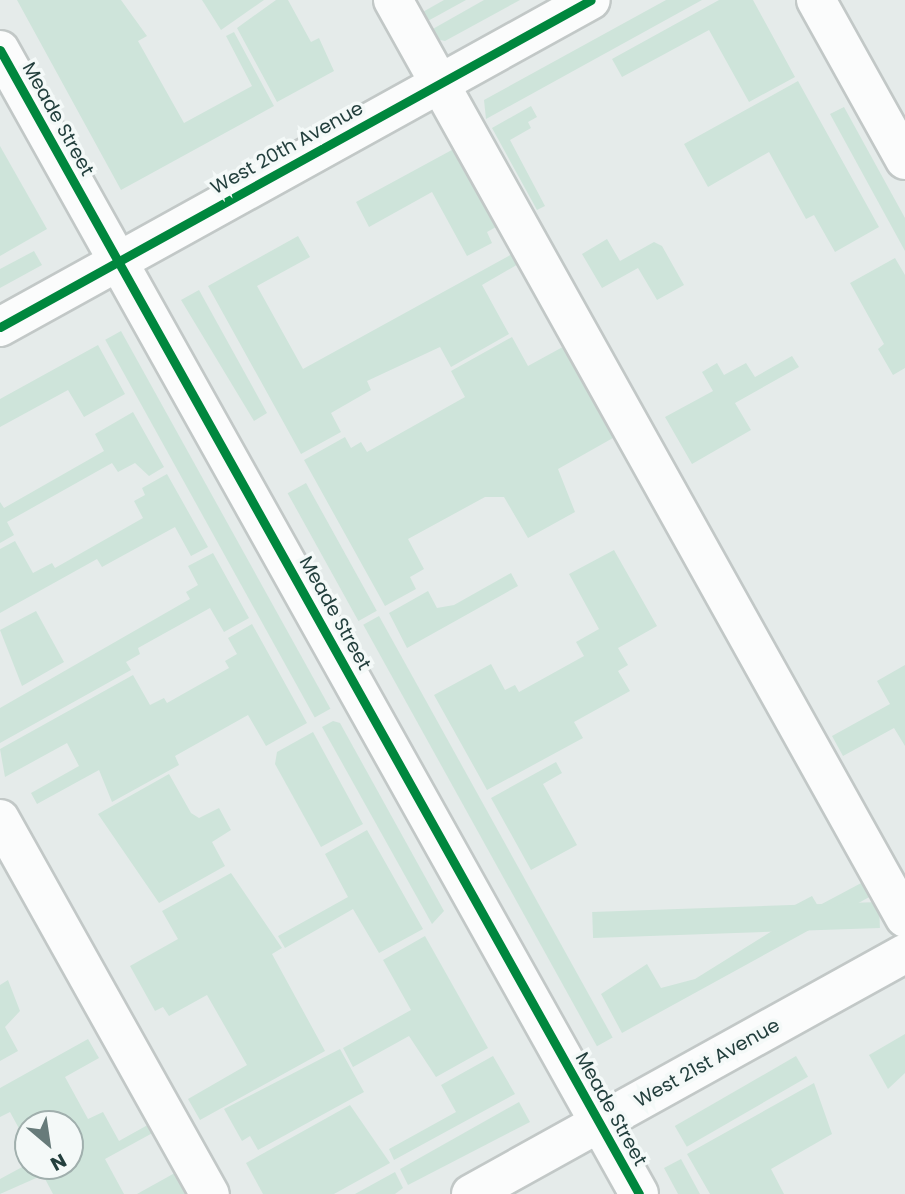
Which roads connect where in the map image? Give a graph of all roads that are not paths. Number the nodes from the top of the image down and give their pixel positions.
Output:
1 (393, 0) edge
2 (591, 0) edge
3 (816, 0) edge
4 (0, 50) edge
5 (440, 84) junction
6 (905, 160) edge
7 (118, 262) junction
8 (0, 327) edge
9 (0, 819) edge
10 (905, 918) edge
11 (905, 953) edge
12 (599, 1123) junction
13 (210, 1194) edge
14 (471, 1194) edge
15 (639, 1194) edge

1 - 5 street
2 - 5 street, West 20th Avenue
3 - 6 street
4 - 7 street, Meade Street
5 - 7 street, West 20th Avenue
5 - 10 street
7 - 8 street, West 20th Avenue
7 - 12 street, Meade Street
9 - 13 street
11 - 12 street, West 21st Avenue
12 - 14 street, West 21st Avenue
12 - 15 street, Meade Street

